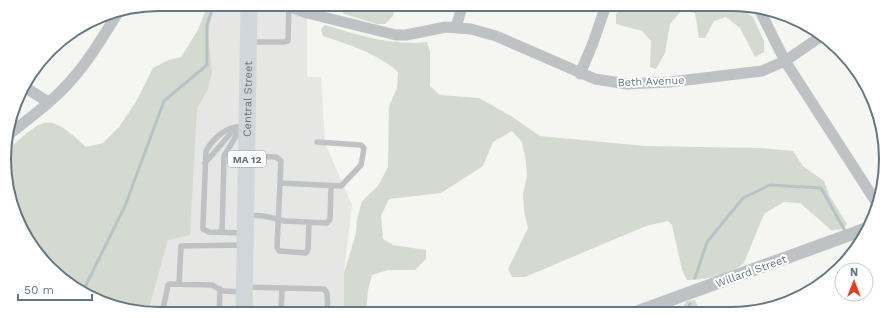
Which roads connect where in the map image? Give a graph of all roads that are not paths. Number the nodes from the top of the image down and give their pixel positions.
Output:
1 (249, 11) edge
2 (287, 11) edge
3 (322, 11) edge
4 (461, 11) edge
5 (604, 11) edge
6 (762, 14) edge
7 (115, 18) edge
8 (456, 28) junction
9 (817, 39) edge
10 (248, 42) junction
11 (785, 61) junction
12 (580, 74) junction
13 (28, 90) edge
14 (48, 102) junction
15 (247, 128) junction
16 (14, 130) edge
17 (317, 142) dead end
18 (247, 156) junction
19 (280, 183) junction
20 (331, 187) junction
21 (874, 198) edge
22 (246, 215) junction
23 (278, 220) junction
24 (309, 222) junction
25 (860, 231) edge
26 (222, 232) junction
27 (246, 239) junction
28 (179, 284) junction
29 (282, 288) junction
30 (220, 289) junction
31 (245, 289) junction
32 (163, 307) edge
33 (219, 307) edge
34 (244, 307) edge
35 (281, 307) edge
36 (328, 307) edge
37 (651, 307) edge

1 - 10 main road, Central Street / MA 12
2 - 10 lane
3 - 8 street, Beth Avenue
4 - 8 street
5 - 12 street
6 - 11 street
7 - 14 street
8 - 12 street, Beth Avenue
9 - 11 street, Beth Avenue
10 - 15 main road, Central Street / MA 12
11 - 12 street, Beth Avenue
11 - 21 street
13 - 14 street
14 - 16 street
15 - 18 main road, Central Street / MA 12
15 - 26 lane
15 - 26 lane
17 - 20 lane
18 - 19 lane
18 - 22 main road, Central Street / MA 12
19 - 20 lane
19 - 23 lane
20 - 24 lane
22 - 23 lane
22 - 27 main road, Central Street / MA 12
23 - 24 lane
23 - 24 lane
25 - 37 street, Willard Street
26 - 27 lane
27 - 28 lane
27 - 31 main road, Central Street / MA 12
28 - 30 lane
28 - 32 lane
29 - 31 lane
29 - 35 lane
29 - 36 lane
30 - 31 lane
30 - 33 lane
31 - 34 main road, Central Street / MA 12

